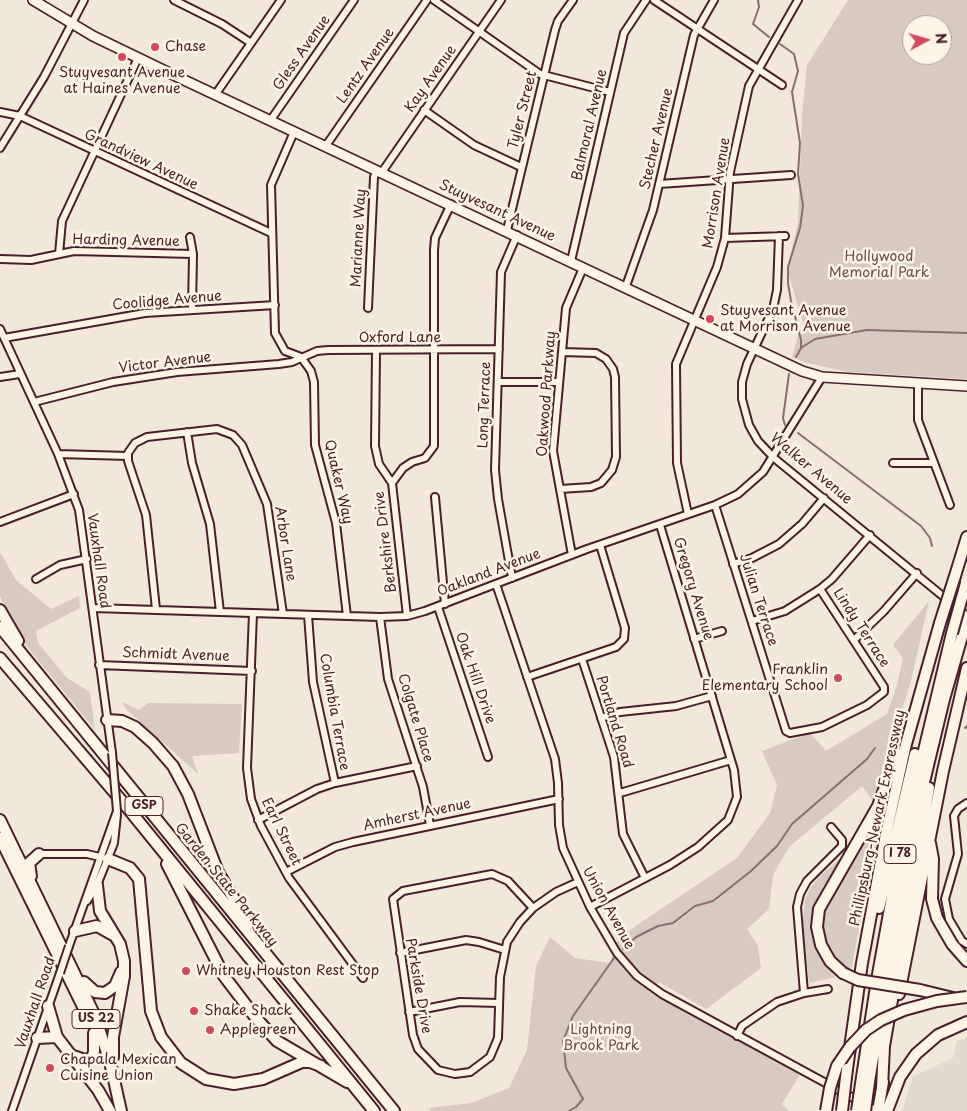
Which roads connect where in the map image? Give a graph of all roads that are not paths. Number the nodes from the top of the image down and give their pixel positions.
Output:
1 (33, 0) edge
2 (84, 0) edge
3 (174, 0) edge
4 (281, 0) edge
5 (354, 0) edge
6 (427, 0) edge
7 (434, 0) edge
8 (500, 0) edge
9 (573, 0) edge
10 (646, 0) edge
11 (654, 0) edge
12 (714, 0) edge
13 (796, 1) edge
14 (73, 24) junction
15 (696, 29) junction
16 (479, 32) junction
17 (251, 43) junction
18 (138, 58) junction
19 (758, 69) junction
20 (544, 76) junction
21 (782, 85) dead end
22 (610, 92) junction
23 (215, 95) junction
24 (424, 110) junction
25 (0, 112) edge
26 (19, 116) junction
27 (270, 121) junction
28 (294, 132) junction
29 (325, 146) junction
30 (0, 148) edge
31 (95, 152) junction
32 (521, 167) junction
33 (380, 171) junction
34 (791, 175) dead end
35 (730, 179) junction
36 (659, 184) junction
37 (451, 204) junction
38 (507, 230) junction
39 (271, 233) junction
40 (517, 236) junction
41 (190, 237) dead end
42 (725, 238) junction
43 (60, 254) junction
44 (193, 254) junction
45 (0, 259) edge
46 (571, 261) junction
47 (584, 268) junction
48 (626, 286) junction
49 (275, 305) junction
50 (368, 308) dead end
51 (192, 310) junction
52 (695, 320) junction
53 (0, 329) edge
54 (4, 338) junction
55 (754, 348) junction
56 (500, 349) junction
57 (376, 350) junction
58 (434, 351) junction
59 (562, 352) junction
60 (301, 357) junction
61 (20, 374) junction
62 (0, 377) edge
63 (822, 377) junction
64 (499, 382) junction
65 (559, 382) junction
66 (918, 382) junction
67 (967, 386) edge
68 (34, 402) junction
69 (186, 432) junction
70 (58, 454) junction
71 (128, 456) junction
72 (774, 458) junction
73 (893, 463) dead end
74 (934, 463) junction
75 (392, 483) junction
76 (560, 489) junction
77 (74, 494) junction
78 (435, 497) dead end
79 (824, 498) junction
80 (715, 505) junction
81 (950, 505) dead end
82 (688, 514) junction
83 (0, 522) edge
84 (660, 525) junction
85 (870, 535) junction
86 (967, 537) edge
87 (600, 545) junction
88 (572, 555) junction
89 (87, 559) junction
90 (733, 564) junction
91 (917, 573) junction
92 (512, 578) junction
93 (36, 579) dead end
94 (966, 581) edge
95 (496, 584) junction
96 (820, 589) junction
97 (445, 604) junction
98 (438, 607) junction
99 (93, 608) junction
100 (156, 609) junction
101 (0, 610) edge
102 (220, 612) junction
103 (253, 613) junction
104 (283, 614) junction
105 (308, 615) junction
106 (347, 616) junction
107 (407, 616) junction
108 (380, 618) junction
109 (967, 618) edge
110 (752, 622) junction
111 (0, 628) edge
112 (722, 631) dead end
113 (952, 633) junction
114 (694, 639) junction
115 (854, 640) junction
116 (960, 640) junction
117 (0, 658) edge
118 (582, 659) junction
119 (0, 664) edge
120 (99, 665) junction
121 (967, 668) edge
122 (252, 671) junction
123 (39, 676) junction
124 (528, 677) junction
125 (22, 685) junction
126 (712, 696) junction
127 (602, 718) junction
128 (107, 720) junction
129 (786, 731) joint
130 (906, 744) junction
131 (488, 757) dead end
132 (730, 760) junction
133 (417, 766) junction
134 (334, 783) junction
135 (620, 793) junction
136 (559, 799) junction
137 (967, 803) edge
138 (117, 811) junction
139 (0, 820) edge
140 (258, 820) junction
141 (430, 824) junction
142 (831, 827) dead end
143 (929, 837) junction
144 (0, 838) edge
145 (10, 841) junction
146 (155, 842) junction
147 (39, 854) junction
148 (104, 858) junction
149 (286, 872) junction
150 (645, 878) junction
151 (578, 882) junction
152 (97, 885) junction
153 (35, 891) junction
154 (85, 904) junction
155 (590, 906) junction
156 (533, 908) junction
157 (75, 931) junction
158 (250, 936) junction
159 (117, 939) junction
160 (967, 944) edge
161 (505, 950) junction
162 (400, 953) junction
163 (124, 956) junction
164 (967, 961) edge
165 (70, 962) junction
166 (363, 978) dead end
167 (828, 989) dead end
168 (920, 990) junction
169 (804, 993) junction
170 (967, 997) edge
171 (499, 1002) junction
172 (967, 1002) edge
173 (48, 1006) junction
174 (409, 1012) junction
175 (967, 1022) edge
176 (94, 1033) junction
177 (737, 1036) junction
178 (57, 1037) junction
179 (37, 1038) junction
180 (851, 1038) junction
181 (73, 1056) junction
182 (321, 1066) junction
183 (114, 1078) junction
184 (866, 1080) junction
185 (353, 1085) junction
186 (882, 1088) junction
187 (12, 1111) edge
188 (110, 1111) edge
189 (114, 1111) edge
190 (121, 1111) edge
191 (374, 1111) edge
192 (394, 1111) edge
193 (826, 1111) edge
194 (842, 1111) edge
195 (858, 1111) edge
196 (865, 1111) edge
197 (877, 1111) edge
198 (887, 1111) edge

1 - 14 main road, Stuyvesant Avenue
2 - 14 street
3 - 17 street
4 - 17 street
5 - 27 street, Gless Avenue
6 - 29 street, Lentz Avenue
7 - 16 street
8 - 16 street, Kay Avenue
9 - 20 street, Tyler Street
10 - 22 street, Balmoral Avenue
11 - 15 street
12 - 15 street, Stecher Avenue
13 - 19 street, Morrison Avenue
14 - 18 main road, Stuyvesant Avenue
14 - 26 street
15 - 19 street
15 - 36 street, Stecher Avenue
16 - 20 street
16 - 24 street, Kay Avenue
17 - 23 street
18 - 23 main road, Stuyvesant Avenue
18 - 31 street
19 - 21 street
19 - 35 street, Morrison Avenue
20 - 22 street
20 - 32 street, Tyler Street
22 - 46 street, Balmoral Avenue
23 - 27 main road, Stuyvesant Avenue
24 - 32 street
24 - 33 street, Kay Avenue
25 - 26 street, Grandview Avenue
26 - 30 street
26 - 31 street, Grandview Avenue
27 - 28 main road, Stuyvesant Avenue
28 - 29 main road, Stuyvesant Avenue
28 - 39 street
29 - 33 main road, Stuyvesant Avenue
31 - 39 street, Grandview Avenue
31 - 43 street
32 - 38 street, Tyler Street
33 - 37 main road, Stuyvesant Avenue
33 - 50 street, Marianne Way
34 - 35 street
35 - 36 street
35 - 42 street, Morrison Avenue
36 - 48 street, Stecher Avenue
37 - 38 main road, Stuyvesant Avenue
37 - 58 street
38 - 40 main road, Stuyvesant Avenue
39 - 49 street
40 - 46 main road, Stuyvesant Avenue
40 - 56 street, Long Terrace
41 - 44 street
42 - 52 street, Morrison Avenue
42 - 55 street, Walker Avenue
43 - 44 street, Harding Avenue
43 - 45 street, Harding Avenue
44 - 51 street
46 - 47 main road, Stuyvesant Avenue
47 - 48 main road, Stuyvesant Avenue
47 - 59 street, Oakwood Parkway
48 - 52 main road, Stuyvesant Avenue
49 - 51 street, Coolidge Avenue
49 - 60 street
51 - 54 street, Coolidge Avenue
52 - 55 main road, Stuyvesant Avenue
52 - 82 street, Morrison Avenue
53 - 54 street, Vauxhall Road
54 - 61 street, Vauxhall Road
55 - 63 main road, Stuyvesant Avenue
55 - 72 street, Walker Avenue
56 - 58 street, Oxford Lane
56 - 64 street, Long Terrace
57 - 58 street, Oxford Lane
57 - 60 street, Oxford Lane
57 - 75 street, Berkshire Drive
58 - 75 street
59 - 65 street, Oakwood Parkway
59 - 76 street
60 - 68 street, Victor Avenue
60 - 106 street, Quaker Way
61 - 62 street
61 - 68 street, Vauxhall Road
63 - 66 main road, Stuyvesant Avenue
63 - 72 street, Oakland Avenue
64 - 65 street
64 - 92 street, Long Terrace
65 - 76 street, Oakwood Parkway
66 - 67 main road, Stuyvesant Avenue
66 - 74 street
68 - 70 street, Vauxhall Road
69 - 71 street, Arbor Lane
69 - 102 street
69 - 104 street, Arbor Lane
70 - 71 street
70 - 77 street, Vauxhall Road
71 - 100 street
72 - 79 street, Walker Avenue
72 - 80 street, Oakland Avenue
73 - 74 street
74 - 81 street
75 - 107 street, Berkshire Drive
76 - 88 street, Oakwood Parkway
77 - 83 street
77 - 89 street, Vauxhall Road
78 - 97 street
79 - 85 street, Walker Avenue
79 - 90 street
80 - 82 street, Oakland Avenue
80 - 90 street, Julian Terrace
82 - 84 street, Oakland Avenue
84 - 87 street, Oakland Avenue
84 - 114 street, Gregory Avenue
85 - 91 street, Walker Avenue
85 - 96 street
86 - 130 highway, Phillipsburg-Newark Expressway / I 78, bridge
87 - 88 street, Oakland Avenue
87 - 118 street
88 - 92 street, Oakland Avenue
89 - 93 street
89 - 99 street, Vauxhall Road
90 - 110 street, Julian Terrace
91 - 109 street, Walker Avenue
91 - 115 street
92 - 95 street, Oakland Avenue
94 - 113 highway, Phillipsburg-Newark Expressway / I 78, bridge
95 - 97 street, Oakland Avenue
95 - 124 street, Union Avenue
96 - 110 street
96 - 115 street, Lindy Terrace
97 - 98 street, Oakland Avenue
98 - 107 street, Oakland Avenue
98 - 131 street, Oak Hill Drive
99 - 100 street, Oakland Avenue
99 - 120 street, Vauxhall Road
100 - 102 street, Oakland Avenue
101 - 123 highway
102 - 103 street, Oakland Avenue
103 - 104 street, Oakland Avenue
103 - 122 street, Earl Street
104 - 105 street, Oakland Avenue
105 - 106 street, Oakland Avenue
105 - 134 street, Columbia Terrace
106 - 108 street, Oakland Avenue
107 - 108 street, Oakland Avenue
108 - 133 street, Colgate Place
109 - 116 highway, Phillipsburg-Newark Expressway / I 78
110 - 129 street, Julian Terrace
111 - 123 highway, Garden State Parkway / GSP
112 - 114 street
113 - 180 highway
113 - 184 highway, Phillipsburg-Newark Expressway / I 78
114 - 126 street, Gregory Avenue
115 - 129 street, Lindy Terrace
116 - 184 highway, Phillipsburg-Newark Expressway / I 78
116 - 186 highway
117 - 125 highway, Garden State Parkway / GSP
118 - 124 street
118 - 127 street, Portland Road
119 - 125 highway
120 - 122 street, Schmidt Avenue
120 - 128 street, Vauxhall Road
121 - 143 highway, I 78
122 - 140 street, Earl Street
123 - 158 highway, Garden State Parkway / GSP
124 - 136 street, Union Avenue
125 - 146 highway, Garden State Parkway / GSP
126 - 127 street
126 - 132 street, Gregory Avenue
127 - 135 street, Portland Road
128 - 138 street, Vauxhall Road, bridge
128 - 158 highway
130 - 168 highway, bridge
130 - 180 highway, Phillipsburg-Newark Expressway / I 78
132 - 135 street
132 - 150 street, Gregory Avenue
133 - 134 street
133 - 141 street, Colgate Place
134 - 140 street
135 - 150 street, Portland Road
136 - 141 street, Amherst Avenue
136 - 151 street, Union Avenue
137 - 160 street
138 - 148 street, Vauxhall Road
138 - 148 street, Vauxhall Road
139 - 145 highway, US 22
140 - 149 street, Earl Street
141 - 149 street, Amherst Avenue
142 - 169 street
143 - 164 highway
143 - 186 highway, I 78
144 - 176 highway, US 22
145 - 147 highway
145 - 153 highway, US 22
146 - 182 highway
146 - 185 highway, Garden State Parkway / GSP
147 - 148 street
147 - 153 highway
148 - 152 street, Vauxhall Road
148 - 154 street, Vauxhall Road
148 - 182 highway
149 - 166 street, Earl Street
150 - 155 street, Gregory Avenue
151 - 155 street, Union Avenue
151 - 156 street, Parkside Drive
152 - 154 street, Vauxhall Road
152 - 159 highway
153 - 165 highway, US 22
154 - 157 street, Vauxhall Road
155 - 177 street, Union Avenue
156 - 161 street, Parkside Drive
156 - 162 street, Parkside Drive
157 - 159 highway
157 - 173 street, Vauxhall Road, bridge
158 - 192 highway, Garden State Parkway / GSP
159 - 163 highway
161 - 162 street
161 - 171 street, Parkside Drive
162 - 174 street, Parkside Drive
163 - 165 highway
163 - 183 highway
165 - 183 highway, US 22
167 - 169 street
168 - 170 highway
168 - 172 highway
169 - 177 street
170 - 193 highway, bridge
171 - 174 street
171 - 174 street, Parkside Drive
173 - 178 highway
173 - 179 street, Vauxhall Road
175 - 198 highway
176 - 181 highway
176 - 189 highway, US 22
177 - 197 street, Union Avenue
178 - 179 highway
178 - 181 highway
179 - 187 street, Vauxhall Road
180 - 194 highway, Phillipsburg-Newark Expressway / I 78, bridge
181 - 188 highway
182 - 185 highway
183 - 190 highway, US 22
184 - 195 highway, Phillipsburg-Newark Expressway / I 78, bridge
184 - 196 highway, Phillipsburg-Newark Expressway / I 78, bridge
185 - 191 highway, Garden State Parkway / GSP
186 - 197 highway, I 78

